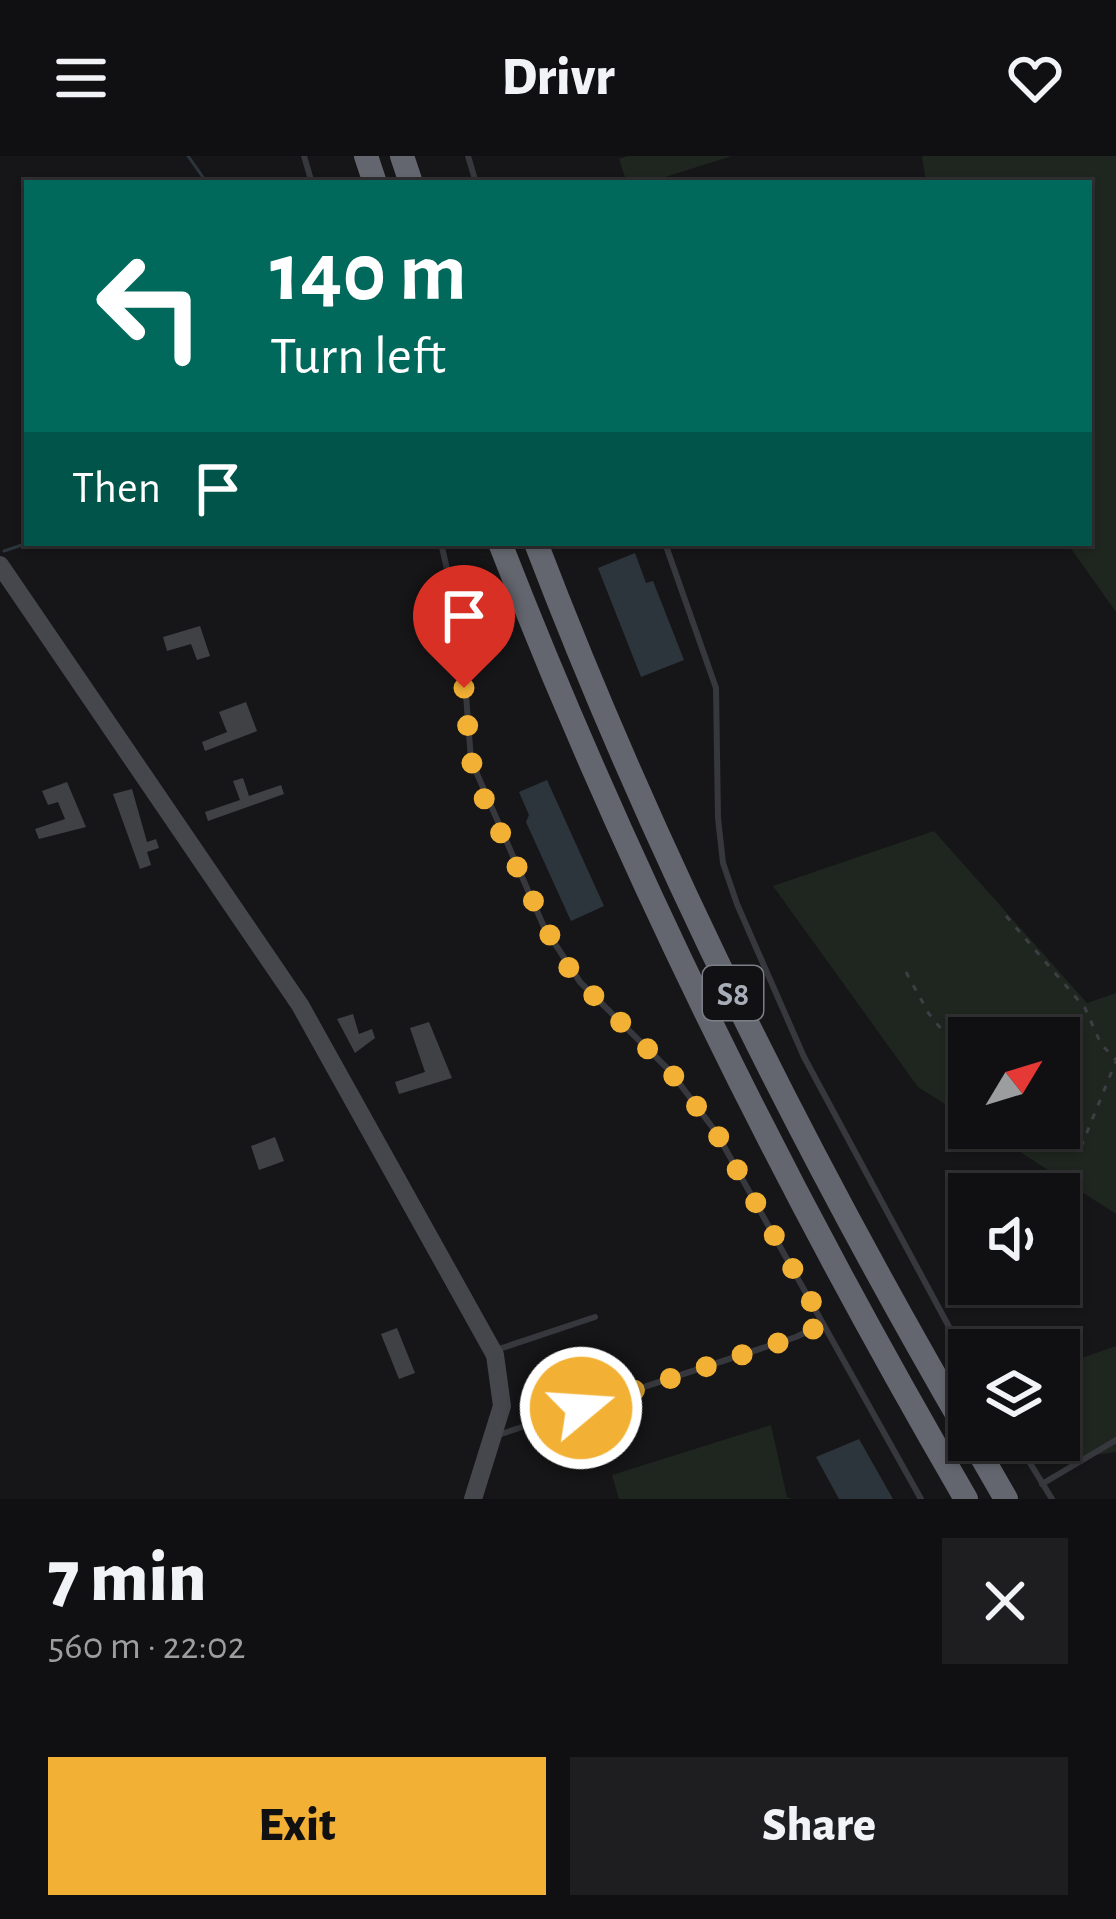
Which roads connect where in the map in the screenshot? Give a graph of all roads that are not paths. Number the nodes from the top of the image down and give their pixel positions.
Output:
1 (442, 546) edge
2 (501, 546) edge
3 (537, 546) edge
4 (666, 546) edge
5 (0, 565) edge
6 (595, 1317) dead end
7 (824, 1324) junction
8 (950, 1329) edge
9 (493, 1351) junction
10 (948, 1399) edge
11 (495, 1436) junction
12 (1116, 1440) edge
13 (984, 1461) edge
14 (1028, 1461) edge
15 (1042, 1484) junction
16 (473, 1499) edge
17 (921, 1499) edge
18 (966, 1499) edge
19 (1006, 1499) edge
20 (1052, 1499) edge

1 - 7 lane
2 - 18 highway, S8
3 - 10 highway, S8
4 - 8 lane
5 - 9 street
6 - 9 lane
7 - 11 lane
7 - 17 lane
9 - 11 street
11 - 16 street
12 - 15 lane
13 - 19 highway, S8
14 - 15 lane
15 - 20 lane

